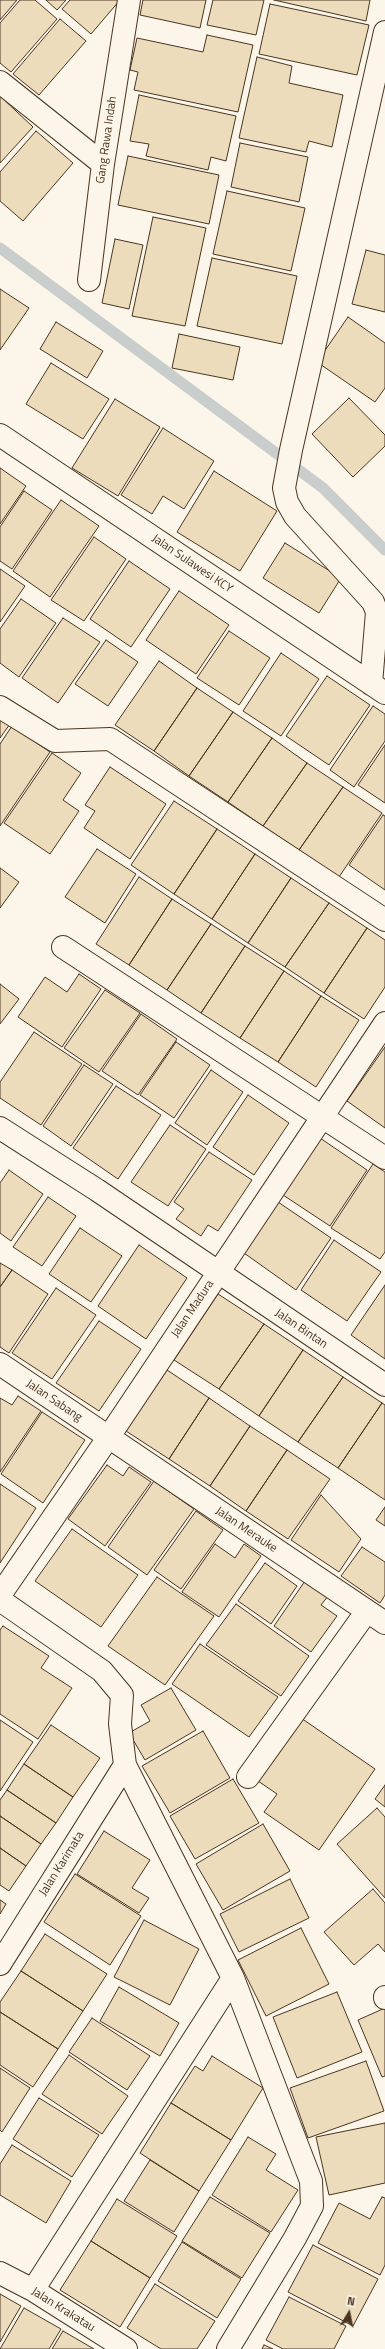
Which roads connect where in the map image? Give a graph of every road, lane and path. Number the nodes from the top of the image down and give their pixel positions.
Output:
1 (129, 0) edge
2 (385, 32) edge
3 (0, 82) edge
4 (103, 164) junction
5 (89, 280) dead end
6 (0, 435) edge
7 (378, 689) edge
8 (0, 707) edge
9 (385, 920) edge
10 (63, 947) dead end
11 (385, 1023) edge
12 (323, 1116) junction
13 (0, 1128) edge
14 (385, 1158) edge
15 (218, 1273) junction
16 (0, 1364) edge
17 (385, 1385) edge
18 (108, 1438) junction
19 (0, 1595) edge
20 (0, 1600) edge
21 (367, 1611) junction
22 (385, 1623) edge
23 (125, 1764) junction
24 (248, 1776) dead end
25 (0, 1964) edge
26 (233, 1978) junction
27 (0, 2273) edge
28 (33, 2290) junction
29 (126, 2349) edge
30 (228, 2349) edge

1 - 4 street, Gang Rawa Indah
2 - 7 street
3 - 4 street
4 - 5 street, Gang Rawa Indah
6 - 7 street, Jalan Sulawesi KCY
8 - 9 street
10 - 12 street
11 - 12 street, Jalan Madura
12 - 14 street
12 - 15 street, Jalan Madura
13 - 15 street, Jalan Bintan
15 - 17 street, Jalan Bintan
15 - 18 street, Jalan Madura
16 - 18 street, Jalan Sabang
18 - 19 street, Jalan Madura
18 - 21 street, Jalan Merauke
20 - 23 street
21 - 22 street, Jalan Merauke
21 - 24 street
23 - 25 street, Jalan Karimata
23 - 26 street
26 - 28 street
26 - 30 street
27 - 28 street, Jalan Krakatau
28 - 29 street, Jalan Krakatau

